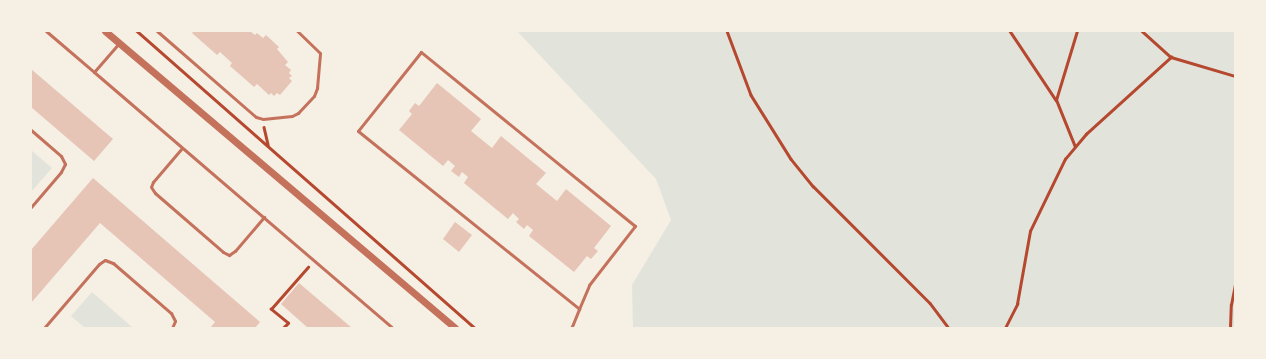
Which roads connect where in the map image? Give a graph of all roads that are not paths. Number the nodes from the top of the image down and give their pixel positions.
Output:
1 (46, 31) edge
2 (105, 31) edge
3 (157, 31) edge
4 (297, 31) edge
5 (119, 43) junction
6 (94, 72) junction
7 (31, 130) edge
8 (182, 148) junction
9 (31, 207) edge
10 (264, 217) junction
11 (579, 309) junction
12 (44, 328) edge
13 (172, 328) edge
14 (393, 328) edge
15 (455, 328) edge
16 (571, 328) edge

1 - 6 lane
2 - 5 street
3 - 4 lane
5 - 6 lane
5 - 15 street
6 - 8 lane
7 - 9 lane
8 - 10 lane
8 - 10 lane
10 - 14 lane
11 - 11 lane
11 - 16 lane
12 - 13 lane

